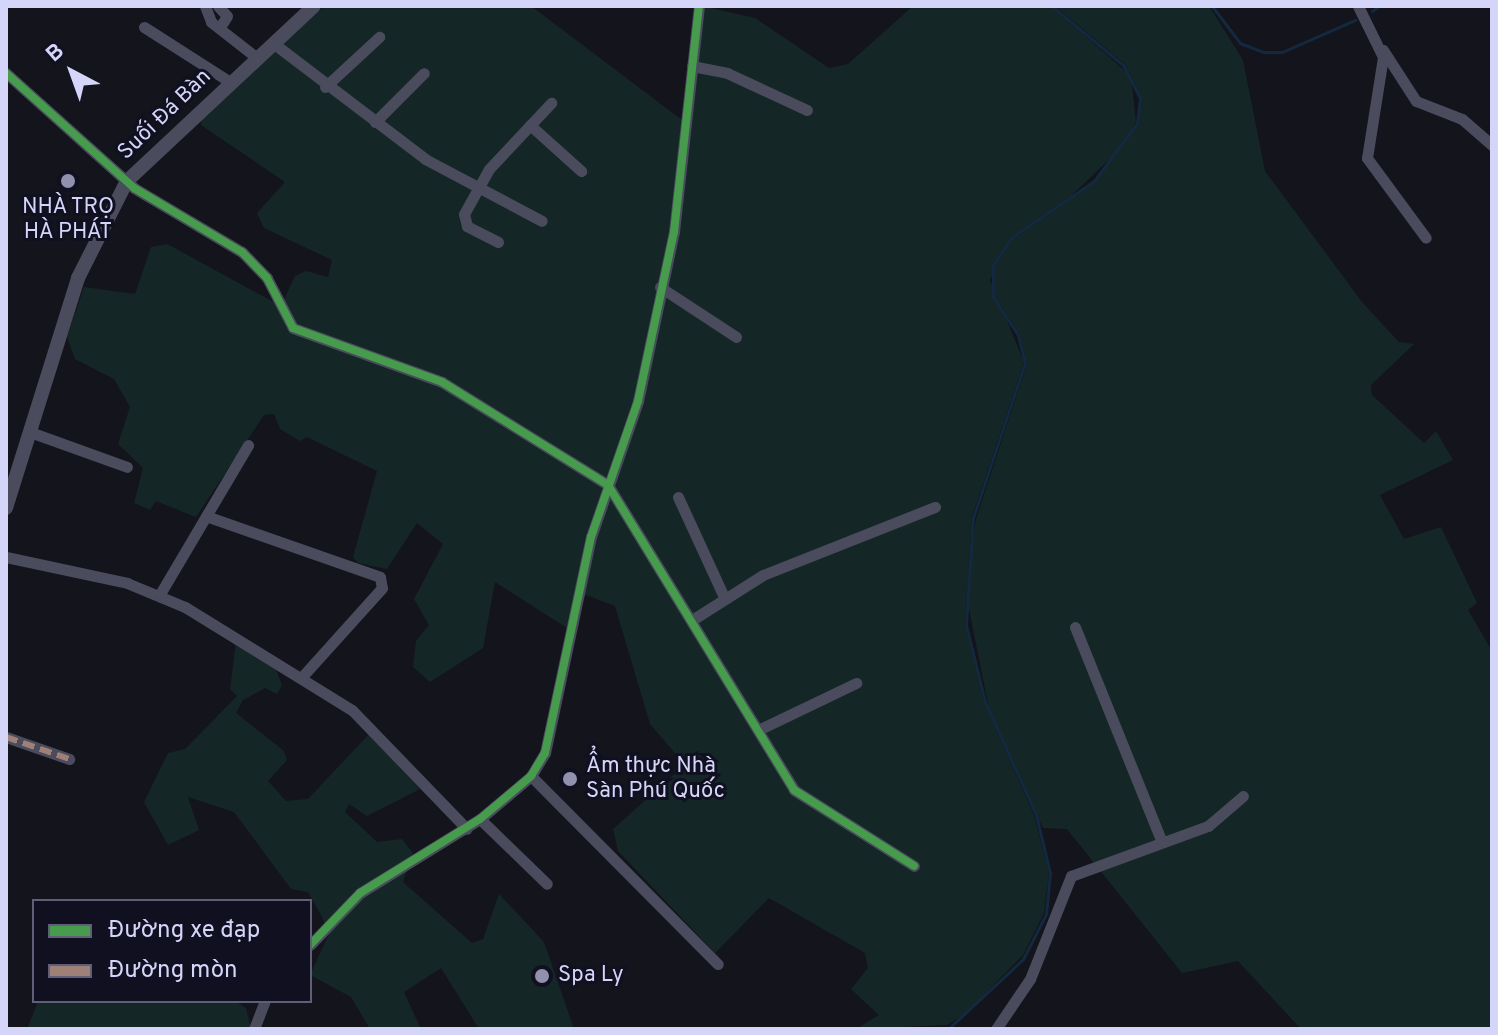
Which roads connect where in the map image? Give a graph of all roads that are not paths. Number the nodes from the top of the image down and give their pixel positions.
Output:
1 (205, 6) edge
2 (218, 6) edge
3 (314, 6) edge
4 (699, 6) edge
5 (1358, 6) edge
6 (222, 24) junction
7 (144, 27) dead end
8 (379, 37) dead end
9 (273, 43) junction
10 (1382, 47) junction
11 (257, 58) junction
12 (692, 66) junction
13 (6, 73) edge
14 (424, 73) dead end
15 (230, 82) junction
16 (325, 87) junction
17 (551, 103) dead end
18 (807, 110) dead end
19 (375, 122) junction
20 (530, 125) junction
21 (1492, 145) edge
22 (581, 171) dead end
23 (127, 181) junction
24 (476, 189) junction
25 (542, 221) dead end
26 (1426, 238) dead end
27 (498, 242) dead end
28 (660, 287) junction
29 (736, 337) dead end
30 (30, 432) junction
31 (248, 445) dead end
32 (127, 467) dead end
33 (608, 485) junction
34 (678, 497) dead end
35 (935, 507) dead end
36 (6, 508) edge
37 (206, 516) junction
38 (6, 557) edge
39 (160, 594) junction
40 (725, 599) junction
41 (692, 620) junction
42 (1075, 627) dead end
43 (302, 677) junction
44 (856, 683) dead end
45 (758, 730) junction
46 (6, 737) edge
47 (69, 759) dead end
48 (531, 776) junction
49 (1243, 796) dead end
50 (480, 819) junction
51 (467, 829) junction
52 (1161, 840) junction
53 (914, 866) dead end
54 (547, 884) dead end
55 (312, 943) edge
56 (718, 964) dead end
57 (263, 1003) edge
58 (254, 1029) edge
59 (996, 1029) edge

1 - 6 street
2 - 6 street
3 - 9 street, Suối Đá Bàn
4 - 12 street
5 - 10 street
6 - 11 street
7 - 15 street
8 - 16 street
9 - 11 street, Suối Đá Bàn
9 - 16 street
10 - 21 street
10 - 26 street
11 - 15 street, Suối Đá Bàn
12 - 18 street
12 - 28 street
13 - 23 street
14 - 19 street
15 - 23 street, Suối Đá Bàn
16 - 19 street
17 - 20 street
19 - 24 street
20 - 22 street
20 - 24 street
23 - 30 street, Suối Đá Bàn
23 - 33 street
24 - 25 street
24 - 27 street
28 - 29 street
28 - 33 street
30 - 32 street
30 - 36 street, Suối Đá Bàn
31 - 37 street
33 - 41 street
33 - 48 street
34 - 40 street
35 - 40 street
37 - 39 street
37 - 43 street
38 - 39 street
39 - 43 street
40 - 41 street
41 - 45 street
42 - 52 street
43 - 51 street
44 - 45 street
45 - 53 street
46 - 47 street
48 - 50 street
48 - 56 street
49 - 52 street
50 - 51 street
50 - 54 street
51 - 55 street
52 - 59 street
57 - 58 street

